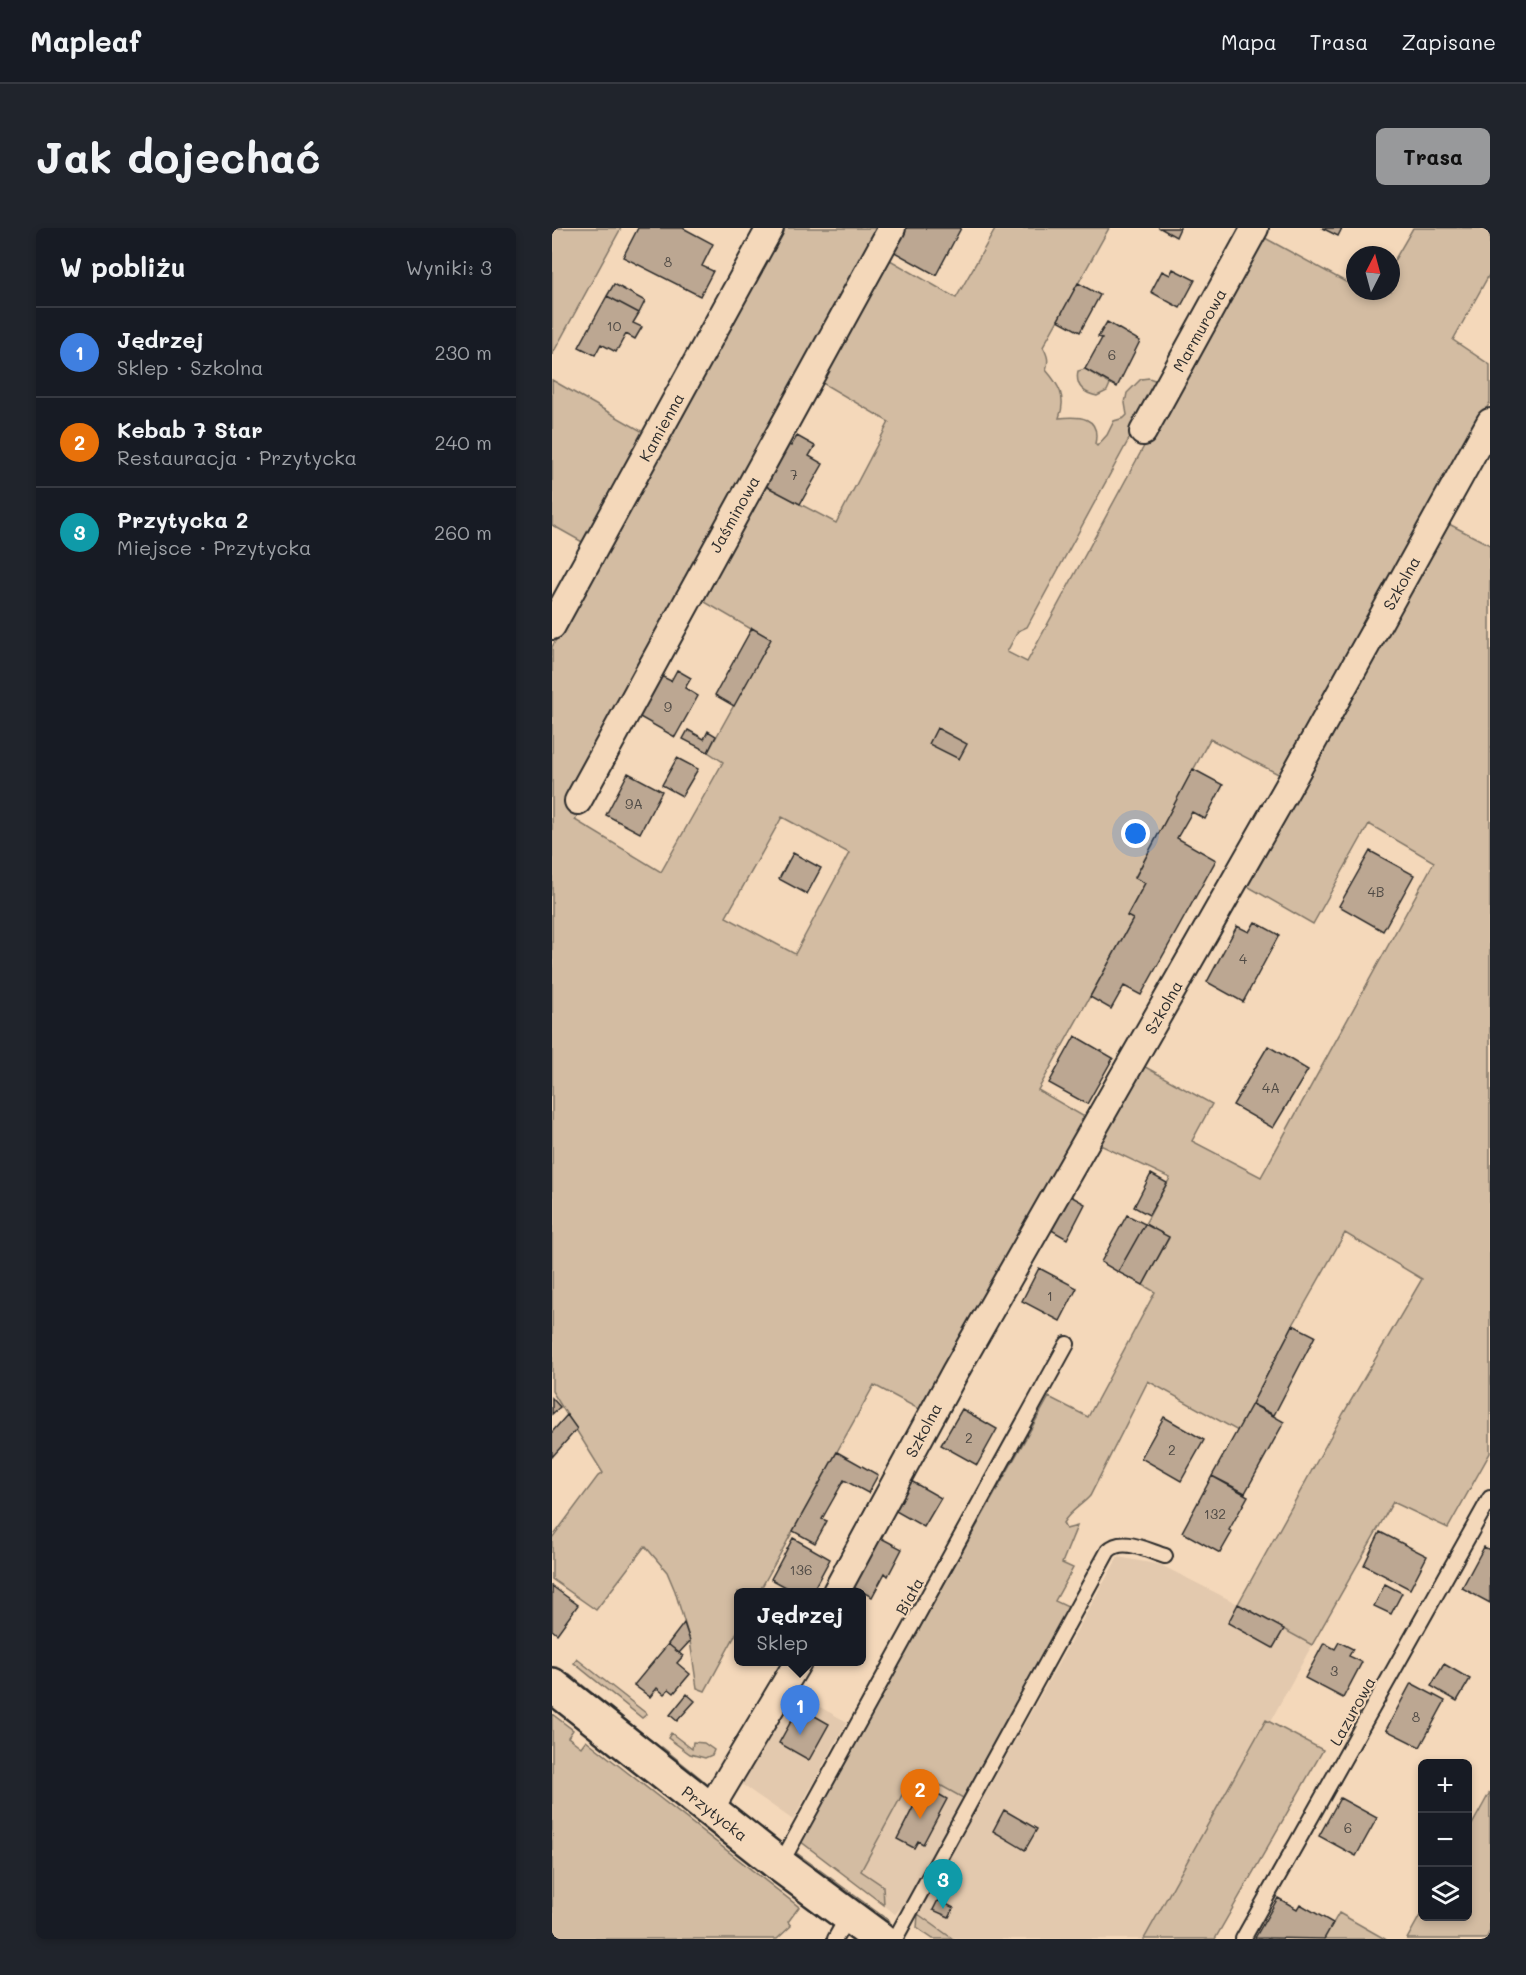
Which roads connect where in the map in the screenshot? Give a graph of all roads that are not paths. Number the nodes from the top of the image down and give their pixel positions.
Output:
1 (770, 228) edge
2 (892, 228) edge
3 (1255, 228) edge
4 (1490, 422) edge
5 (1143, 432) dead end
6 (552, 626) edge
7 (578, 801) dead end
8 (1067, 1344) dead end
9 (1490, 1498) edge
10 (1165, 1556) dead end
11 (839, 1588) edge
12 (796, 1666) edge
13 (552, 1685) edge
14 (710, 1809) junction
15 (780, 1864) junction
16 (841, 1928) edge
17 (880, 1939) edge
18 (895, 1939) edge
19 (1243, 1939) edge

1 - 6 street, Kamienna
2 - 7 street, Jaśminowa
3 - 5 street, Marmurowa
4 - 11 street, Szkolna
8 - 15 lane, Biała
9 - 19 lane, Lazurowa
10 - 18 lane
12 - 14 street
13 - 14 main road, Przytycka
14 - 15 main road, Przytycka
15 - 16 main road, Przytycka
16 - 17 main road, Przytycka

